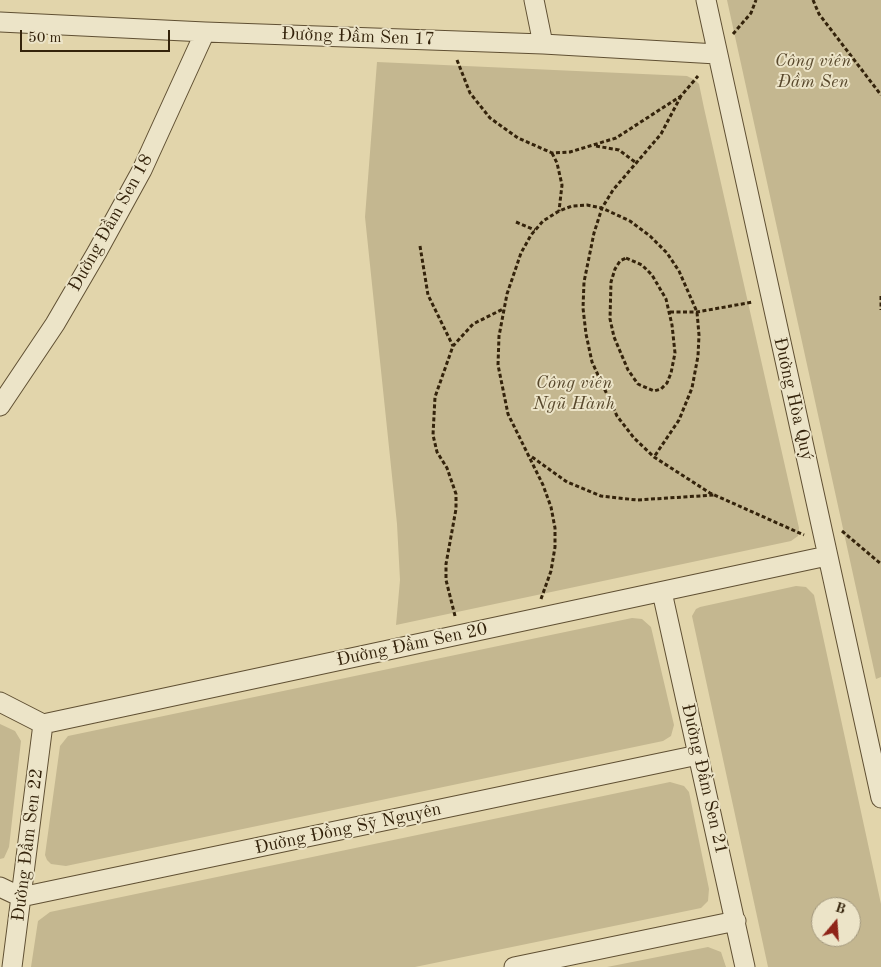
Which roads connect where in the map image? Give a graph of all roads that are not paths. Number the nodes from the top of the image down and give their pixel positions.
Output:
1 (534, 0) edge
2 (706, 0) edge
3 (0, 22) edge
4 (205, 32) junction
5 (543, 44) junction
6 (717, 54) junction
7 (0, 406) edge
8 (827, 556) junction
9 (662, 592) junction
10 (0, 702) edge
11 (43, 724) junction
12 (698, 756) junction
13 (881, 798) edge
14 (0, 887) edge
15 (21, 897) junction
16 (736, 921) junction
17 (12, 967) edge
18 (514, 967) edge
19 (745, 967) edge

1 - 5 street
2 - 6 street, Đường Hòa Quý
3 - 4 street, Đường Đầm Sen 17
4 - 5 street, Đường Đầm Sen 17
4 - 7 street, Đường Đầm Sen 18
5 - 6 street, Đường Đầm Sen 17
6 - 8 street, Đường Hòa Quý
8 - 9 street, Đường Đầm Sen 20
8 - 13 street, Đường Hòa Quý
9 - 11 street, Đường Đầm Sen 20
9 - 12 street, Đường Đầm Sen 21
10 - 11 street
11 - 15 street, Đường Đầm Sen 22
12 - 15 street, Đường Đồng Sỹ Nguyên
12 - 16 street, Đường Đầm Sen 21
14 - 15 street
15 - 17 street, Đường Đầm Sen 22
16 - 18 street
16 - 19 street, Đường Đầm Sen 21

